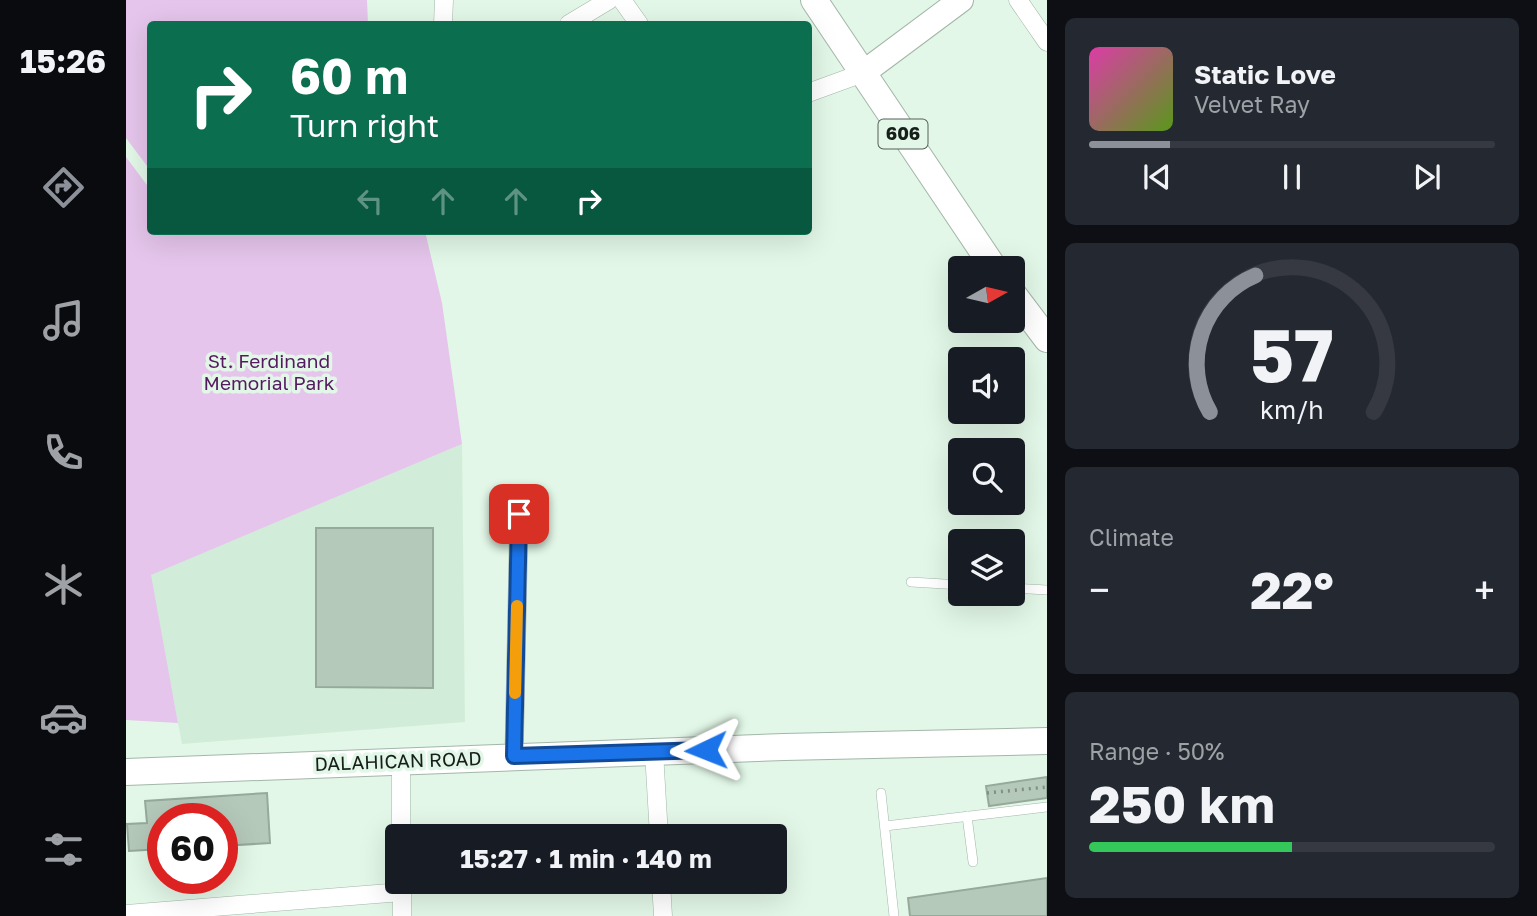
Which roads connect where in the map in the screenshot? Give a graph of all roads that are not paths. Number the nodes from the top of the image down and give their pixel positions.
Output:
1 (444, 0) edge
2 (610, 0) edge
3 (622, 0) edge
4 (814, 0) edge
5 (961, 0) edge
6 (1018, 0) edge
7 (443, 21) edge
8 (574, 21) edge
9 (637, 21) edge
10 (1047, 42) edge
11 (863, 73) junction
12 (812, 92) edge
13 (986, 256) edge
14 (1026, 311) edge
15 (1047, 339) edge
16 (519, 514) dead end
17 (911, 582) dead end
18 (948, 584) edge
19 (1025, 589) edge
20 (1047, 590) edge
21 (1047, 741) edge
22 (654, 752) junction
23 (514, 756) junction
24 (401, 761) junction
25 (126, 772) edge
26 (881, 793) dead end
27 (1047, 807) edge
28 (967, 816) junction
29 (401, 824) edge
30 (658, 824) edge
31 (885, 826) junction
32 (973, 862) dead end
33 (385, 890) edge
34 (402, 894) edge
35 (662, 894) edge
36 (285, 909) edge
37 (126, 914) edge
38 (402, 916) edge
39 (663, 916) edge
40 (894, 916) edge

1 - 7 street
2 - 8 street
3 - 9 street
4 - 11 main road, 606
5 - 11 street
6 - 10 street
11 - 12 street
11 - 13 main road, 606
14 - 15 main road
16 - 23 street
17 - 18 lane
19 - 20 lane
21 - 22 main road, DALAHICAN ROAD
22 - 23 main road, DALAHICAN ROAD
22 - 30 street
23 - 24 main road, DALAHICAN ROAD
24 - 25 main road, DALAHICAN ROAD
24 - 29 street
26 - 31 lane
27 - 28 lane
28 - 31 lane
28 - 32 lane
31 - 40 lane
33 - 36 street
34 - 38 street
35 - 39 street
36 - 37 street

